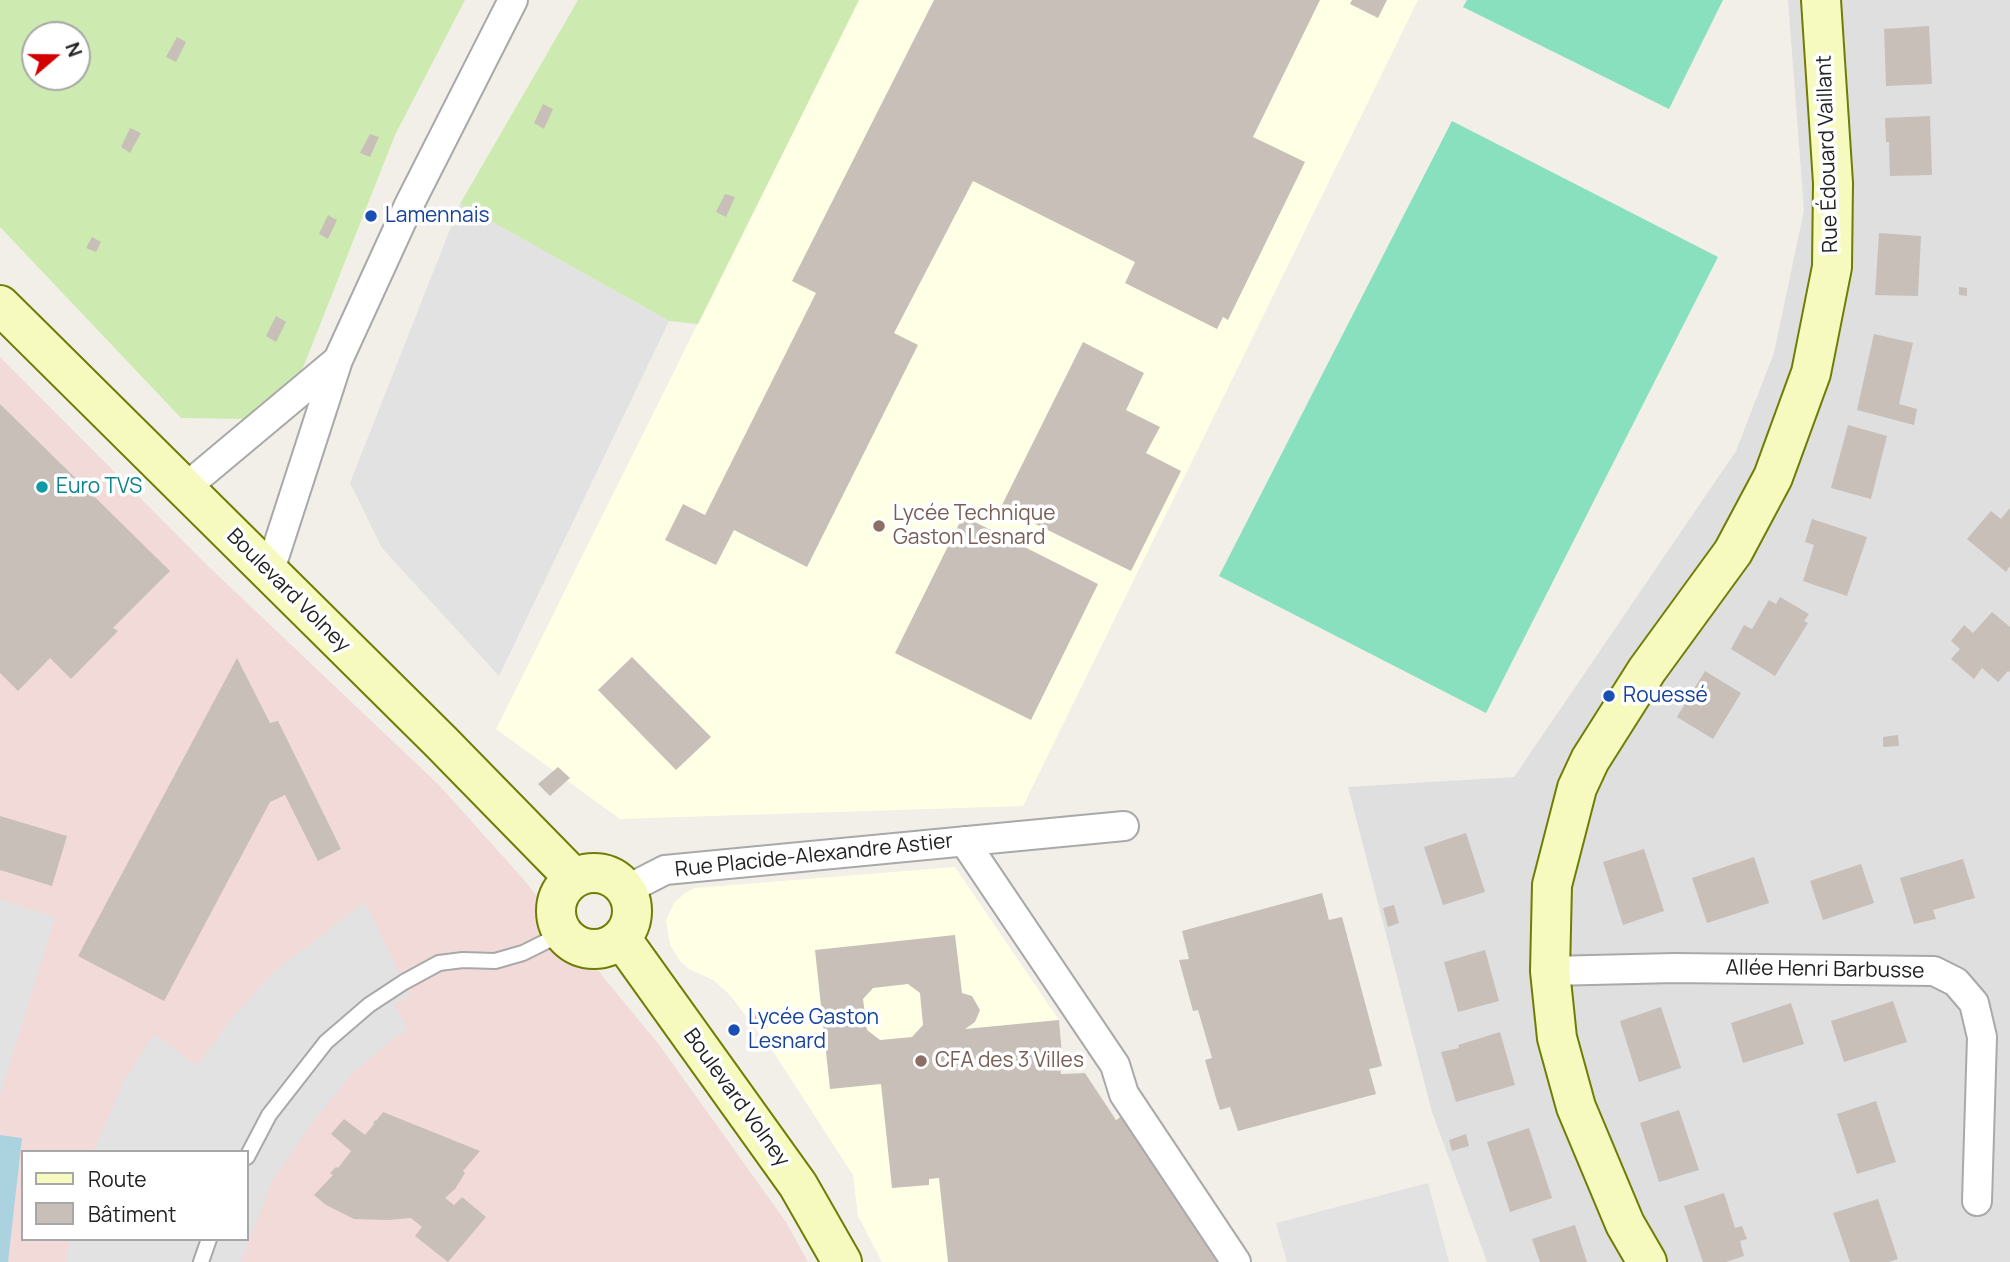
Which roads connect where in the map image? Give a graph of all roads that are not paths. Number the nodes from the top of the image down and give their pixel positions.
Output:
1 (513, 0) edge
2 (1821, 0) edge
3 (0, 305) edge
4 (338, 360) junction
5 (185, 488) junction
6 (269, 573) junction
7 (1125, 826) dead end
8 (964, 841) junction
9 (574, 878) junction
10 (626, 890) junction
11 (563, 933) junction
12 (621, 938) junction
13 (1549, 971) junction
14 (248, 1155) edge
15 (1977, 1201) dead end
16 (208, 1241) edge
17 (201, 1262) edge
18 (842, 1262) edge
19 (1236, 1262) edge
20 (1647, 1262) edge

1 - 4 street
2 - 13 street, Rue Édouard Vaillant
3 - 5 street, Boulevard Volney
4 - 5 street
4 - 6 street
5 - 6 street, Boulevard Volney
6 - 9 street, Boulevard Volney
7 - 8 street, Rue Placide-Alexandre Astier
8 - 10 street, Rue Placide-Alexandre Astier
8 - 19 street, Rue Placide-Alexandre Astier
9 - 10 street
9 - 11 street
10 - 12 street
11 - 12 street
11 - 14 lane
12 - 18 street, Boulevard Volney
13 - 15 street, Allée Henri Barbusse
13 - 20 street, Rue Édouard Vaillant
16 - 17 lane

